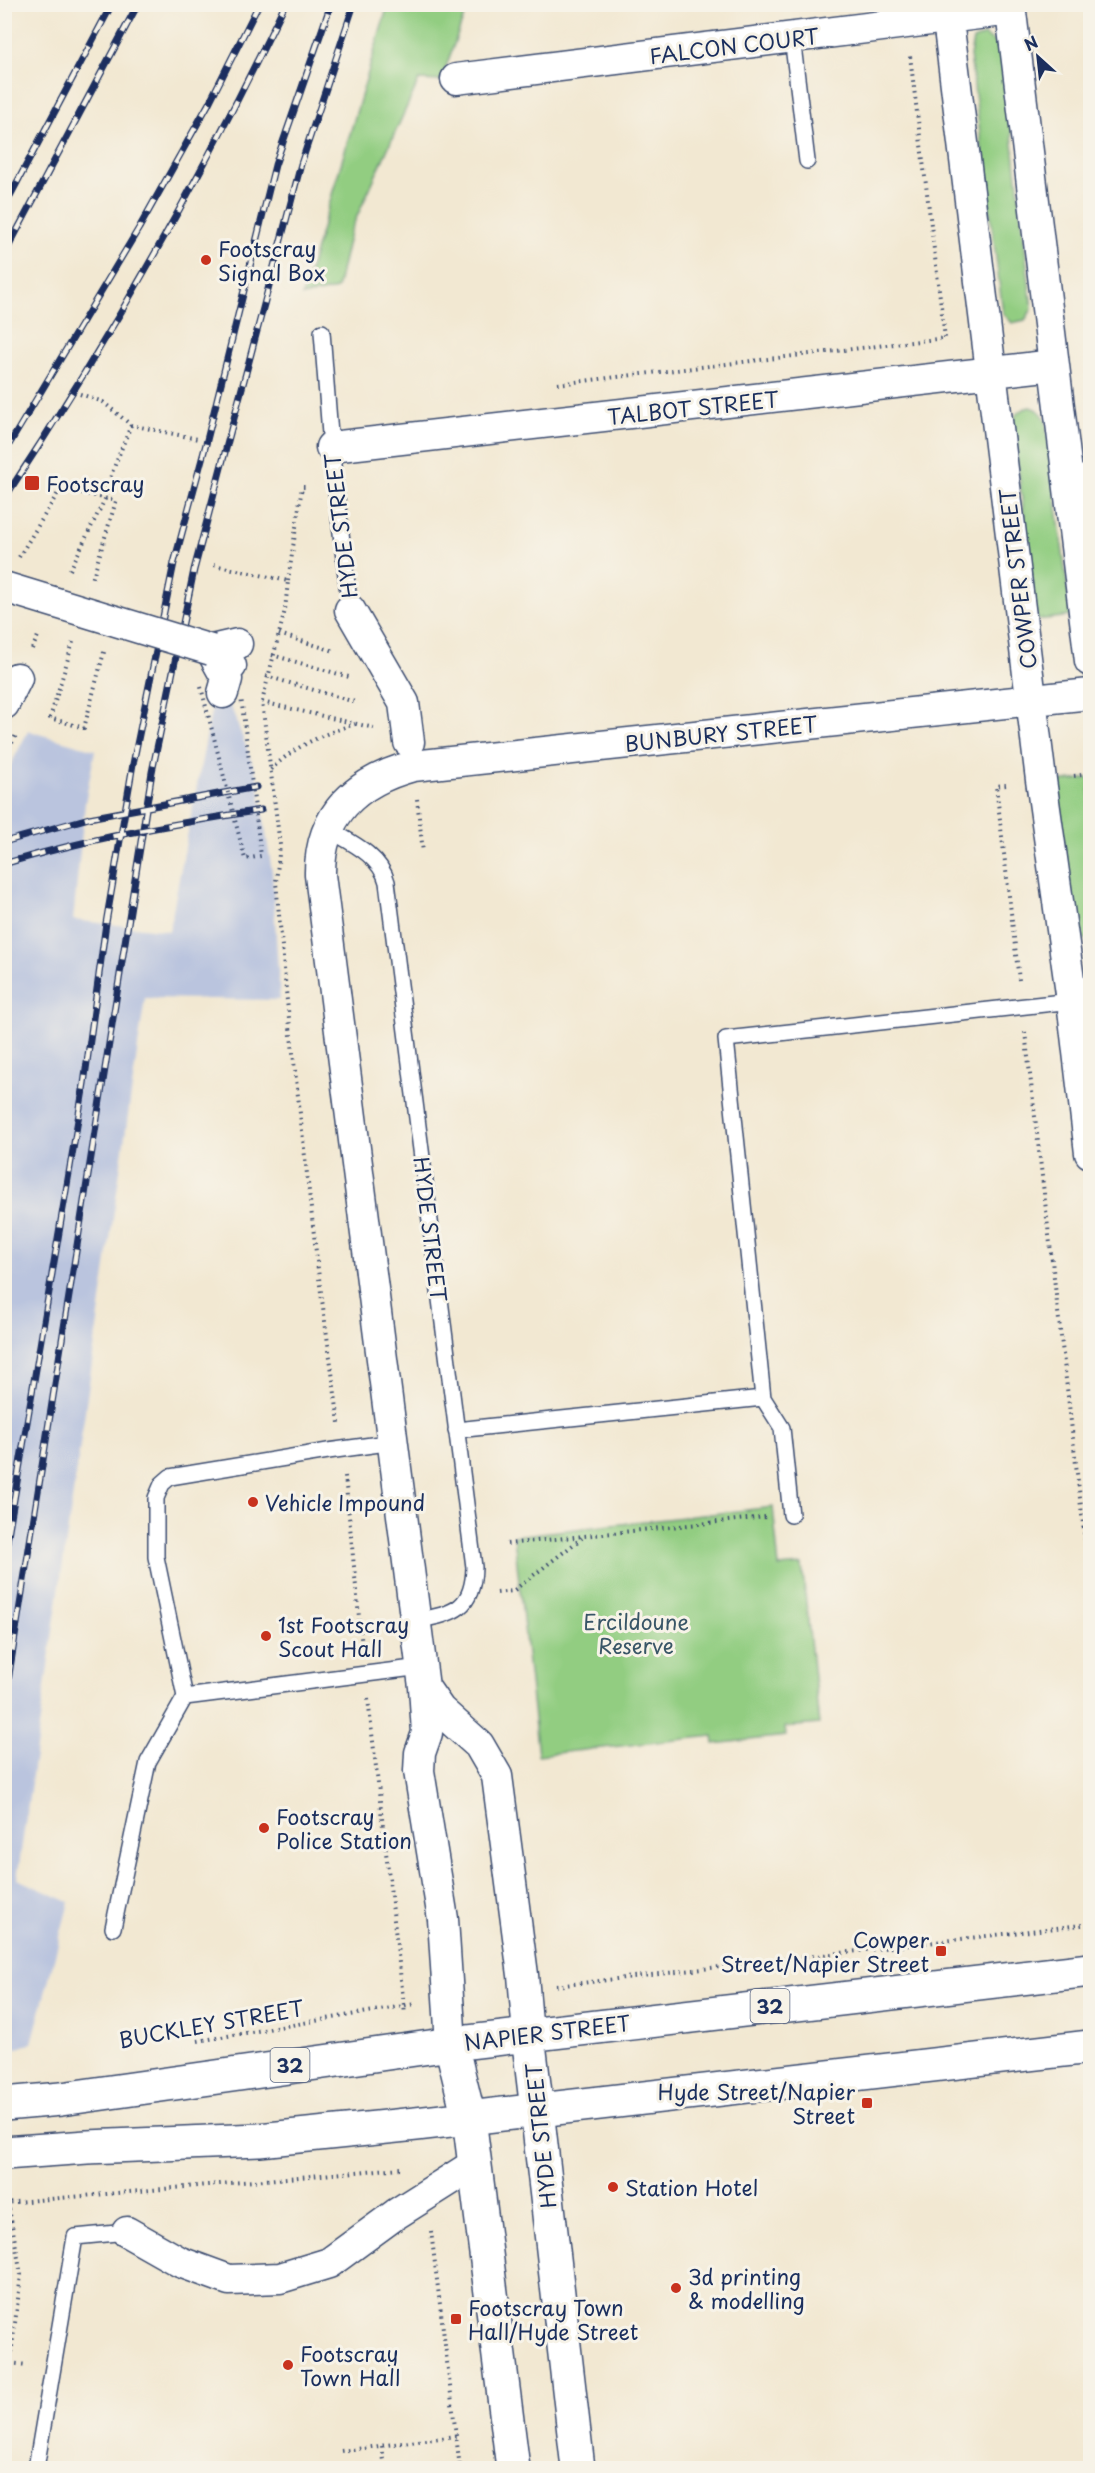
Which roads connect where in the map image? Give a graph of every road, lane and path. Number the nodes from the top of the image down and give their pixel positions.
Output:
1 (8, 4) edge
2 (1011, 7) edge
3 (4, 10) edge
4 (947, 11) edge
5 (792, 38) junction
6 (910, 50) dead end
7 (456, 79) dead end
8 (807, 161) dead end
9 (322, 332) dead end
10 (1054, 365) junction
11 (992, 373) junction
12 (557, 384) dead end
13 (80, 394) dead end
14 (131, 425) junction
15 (198, 439) dead end
16 (331, 447) junction
17 (1079, 473) edge
18 (313, 486) dead end
19 (105, 499) junction
20 (214, 565) dead end
21 (10, 574) edge
22 (288, 581) junction
23 (91, 583) dead end
24 (350, 610) joint
25 (113, 618) junction
26 (1090, 661) edge
27 (224, 673) junction
28 (64, 674) dead end
29 (350, 677) dead end
30 (1090, 694) edge
31 (1031, 700) junction
32 (262, 702) junction
33 (355, 702) dead end
34 (356, 724) junction
35 (381, 730) dead end
36 (409, 741) dead end
37 (271, 770) junction
38 (1016, 783) dead end
39 (417, 798) dead end
40 (328, 829) junction
41 (423, 852) dead end
42 (1077, 985) edge
43 (1022, 1006) junction
44 (1090, 1154) edge
45 (763, 1398) junction
46 (456, 1430) junction
47 (394, 1442) junction
48 (343, 1449) junction
49 (791, 1515) joint
50 (584, 1536) junction
51 (507, 1544) dead end
52 (1090, 1583) edge
53 (470, 1597) junction
54 (416, 1621) junction
55 (365, 1674) junction
56 (423, 1677) junction
57 (185, 1697) junction
58 (1090, 1924) edge
59 (112, 1928) dead end
60 (1090, 1970) edge
61 (556, 1986) dead end
62 (422, 2002) dead end
63 (404, 2006) junction
64 (406, 2020) dead end
65 (528, 2035) junction
66 (193, 2041) dead end
67 (451, 2044) junction
68 (1090, 2047) edge
69 (4, 2104) edge
70 (537, 2110) junction
71 (469, 2118) junction
72 (4, 2153) edge
73 (475, 2164) junction
74 (425, 2180) junction
75 (6, 2203) edge
76 (127, 2232) joint
77 (52, 2368) junction
78 (456, 2436) junction
79 (382, 2446) junction
80 (340, 2451) dead end
81 (36, 2469) edge
82 (385, 2469) edge
83 (460, 2469) edge
84 (513, 2469) edge
85 (578, 2469) edge

1 - 3 path
2 - 4 street, FALCON COURT
2 - 10 street
4 - 5 street, FALCON COURT
4 - 11 street, COWPER STREET
5 - 7 street, FALCON COURT
5 - 8 lane
6 - 12 path
9 - 16 lane, HYDE STREET
10 - 11 street, TALBOT STREET
10 - 17 street
11 - 16 street, TALBOT STREET
11 - 31 street, COWPER STREET
13 - 14 path
14 - 15 path
14 - 19 path
16 - 24 lane, HYDE STREET
17 - 26 street
18 - 22 path
19 - 21 path
19 - 23 path
20 - 22 path
21 - 25 street, bridge
22 - 32 path
24 - 36 street, HYDE STREET
25 - 27 street, bridge
25 - 28 path
27 - 27 path, bridge
27 - 29 path
27 - 32 path
27 - 33 path
30 - 31 street, BUNBURY STREET
31 - 40 street, BUNBURY STREET
31 - 42 street, COWPER STREET
32 - 34 path
32 - 37 path
34 - 35 path
34 - 37 path
37 - 48 path
38 - 43 path
39 - 41 path
40 - 46 lane, HYDE STREET
40 - 47 street
42 - 43 lane
42 - 44 street, COWPER STREET
43 - 45 lane
43 - 52 path
45 - 46 lane
45 - 49 lane
46 - 53 lane, HYDE STREET
47 - 48 lane
47 - 54 street
48 - 55 path
48 - 57 lane
49 - 50 path
50 - 51 path
50 - 53 path
53 - 54 lane
54 - 56 street
55 - 56 lane
55 - 57 lane
55 - 63 path
56 - 65 street, HYDE STREET
56 - 67 street
57 - 59 lane
58 - 61 path
60 - 65 main road, NAPIER STREET / 32
62 - 63 path, BUCKLEY STREET
63 - 64 path
63 - 66 path, BUCKLEY STREET
65 - 67 main road, NAPIER STREET / 32
65 - 70 main road, HYDE STREET
67 - 69 main road, NAPIER STREET / 32
67 - 71 main road
68 - 70 main road
70 - 71 main road
70 - 85 main road, HYDE STREET
71 - 72 main road
71 - 73 main road
73 - 74 street
73 - 84 main road
74 - 75 path
74 - 76 street
74 - 78 path
75 - 77 path
76 - 77 lane
77 - 81 lane
78 - 79 path
78 - 83 path
79 - 80 path
79 - 82 path

